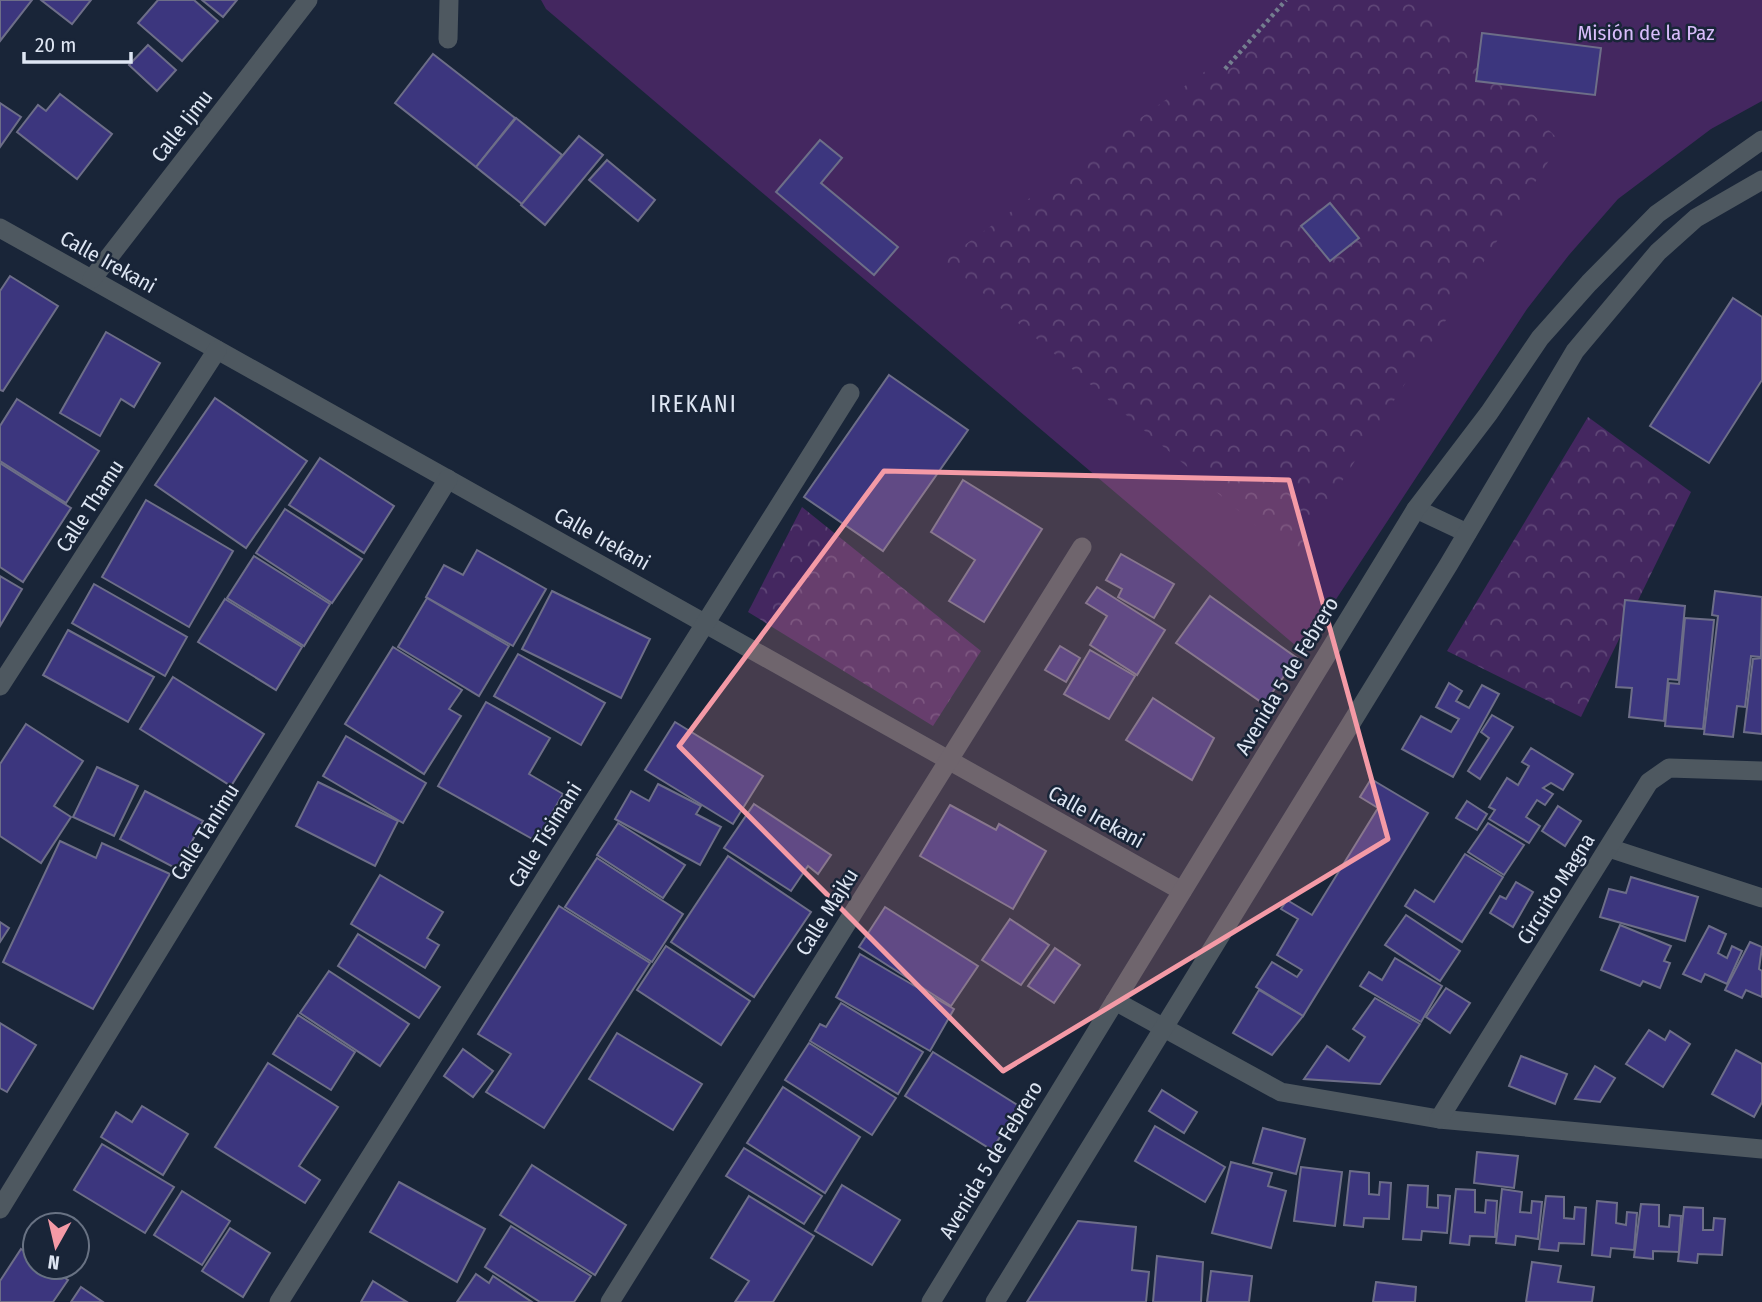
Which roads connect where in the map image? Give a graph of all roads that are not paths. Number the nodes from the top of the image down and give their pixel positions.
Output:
1 (308, 0) edge
2 (449, 0) edge
3 (449, 39) dead end
4 (1762, 141) edge
5 (1762, 180) edge
6 (0, 228) edge
7 (92, 279) junction
8 (217, 350) junction
9 (850, 393) dead end
10 (448, 479) junction
11 (1416, 509) junction
12 (1467, 533) junction
13 (1082, 547) dead end
14 (705, 623) junction
15 (0, 686) edge
16 (948, 761) junction
17 (1762, 772) edge
18 (1609, 848) junction
19 (1182, 891) junction
20 (1762, 898) edge
21 (1115, 1001) junction
22 (1161, 1028) junction
23 (1439, 1119) junction
24 (1762, 1149) edge
25 (0, 1209) edge
26 (279, 1302) edge
27 (610, 1302) edge
28 (931, 1302) edge
29 (995, 1302) edge

1 - 7 street, Calle Ijmu
2 - 3 street
4 - 11 street, Avenida 5 de Febrero
5 - 12 street
6 - 7 street, Calle Irekani
7 - 8 street, Calle Irekani
8 - 10 street, Calle Irekani
8 - 15 street, Calle Thamu
9 - 14 street, Calle Tisimani
10 - 14 street, Calle Irekani
10 - 25 street, Calle Tanimu
11 - 12 street
11 - 19 street, Avenida 5 de Febrero
12 - 22 street
13 - 16 street, Calle Majku
14 - 16 street, Calle Irekani
14 - 26 street, Calle Tisimani
16 - 19 street, Calle Irekani
16 - 27 street, Calle Majku
17 - 18 street, Circuito Magna
18 - 20 street
18 - 23 street, Circuito Magna
19 - 21 street, Avenida 5 de Febrero
21 - 22 street
21 - 28 street, Avenida 5 de Febrero
22 - 23 street
22 - 29 street
23 - 24 street

